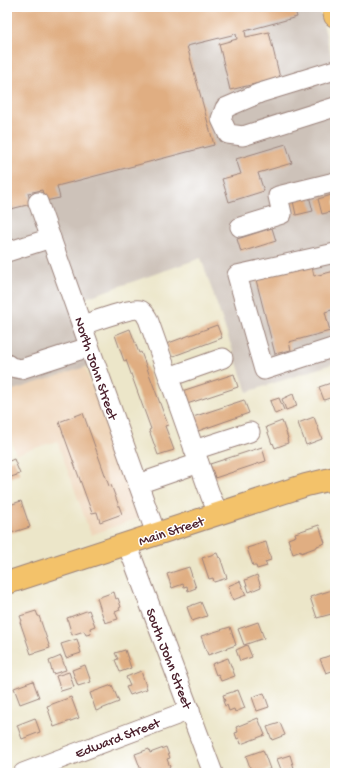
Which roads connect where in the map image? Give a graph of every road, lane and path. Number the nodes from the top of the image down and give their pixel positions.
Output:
1 (333, 7) edge
2 (335, 16) edge
3 (335, 70) edge
4 (335, 107) edge
5 (335, 182) edge
6 (38, 202) dead end
7 (240, 227) dead end
8 (51, 238) junction
9 (7, 252) edge
10 (335, 253) edge
11 (82, 325) junction
12 (89, 347) junction
13 (335, 347) edge
14 (223, 358) dead end
15 (7, 364) edge
16 (169, 377) junction
17 (250, 432) dead end
18 (196, 456) junction
19 (335, 478) edge
20 (138, 484) junction
21 (218, 514) junction
22 (156, 534) junction
23 (127, 544) junction
24 (7, 583) edge
25 (190, 710) junction
26 (23, 773) edge
27 (213, 773) edge

1 - 2 main road
3 - 4 street
5 - 7 street
6 - 8 street, North John Street
8 - 9 street
8 - 11 street, North John Street
10 - 13 street
11 - 12 street, North John Street
11 - 16 street
12 - 15 street
12 - 20 street, North John Street
14 - 16 street
16 - 18 street
17 - 18 street
18 - 20 street
18 - 21 street
19 - 21 main road, Main Street
20 - 22 street, North John Street
21 - 22 main road, Main Street
22 - 23 main road, Main Street
23 - 24 main road, Main Street
23 - 25 street, South John Street
25 - 26 street, Edward Street
25 - 27 street, South John Street

